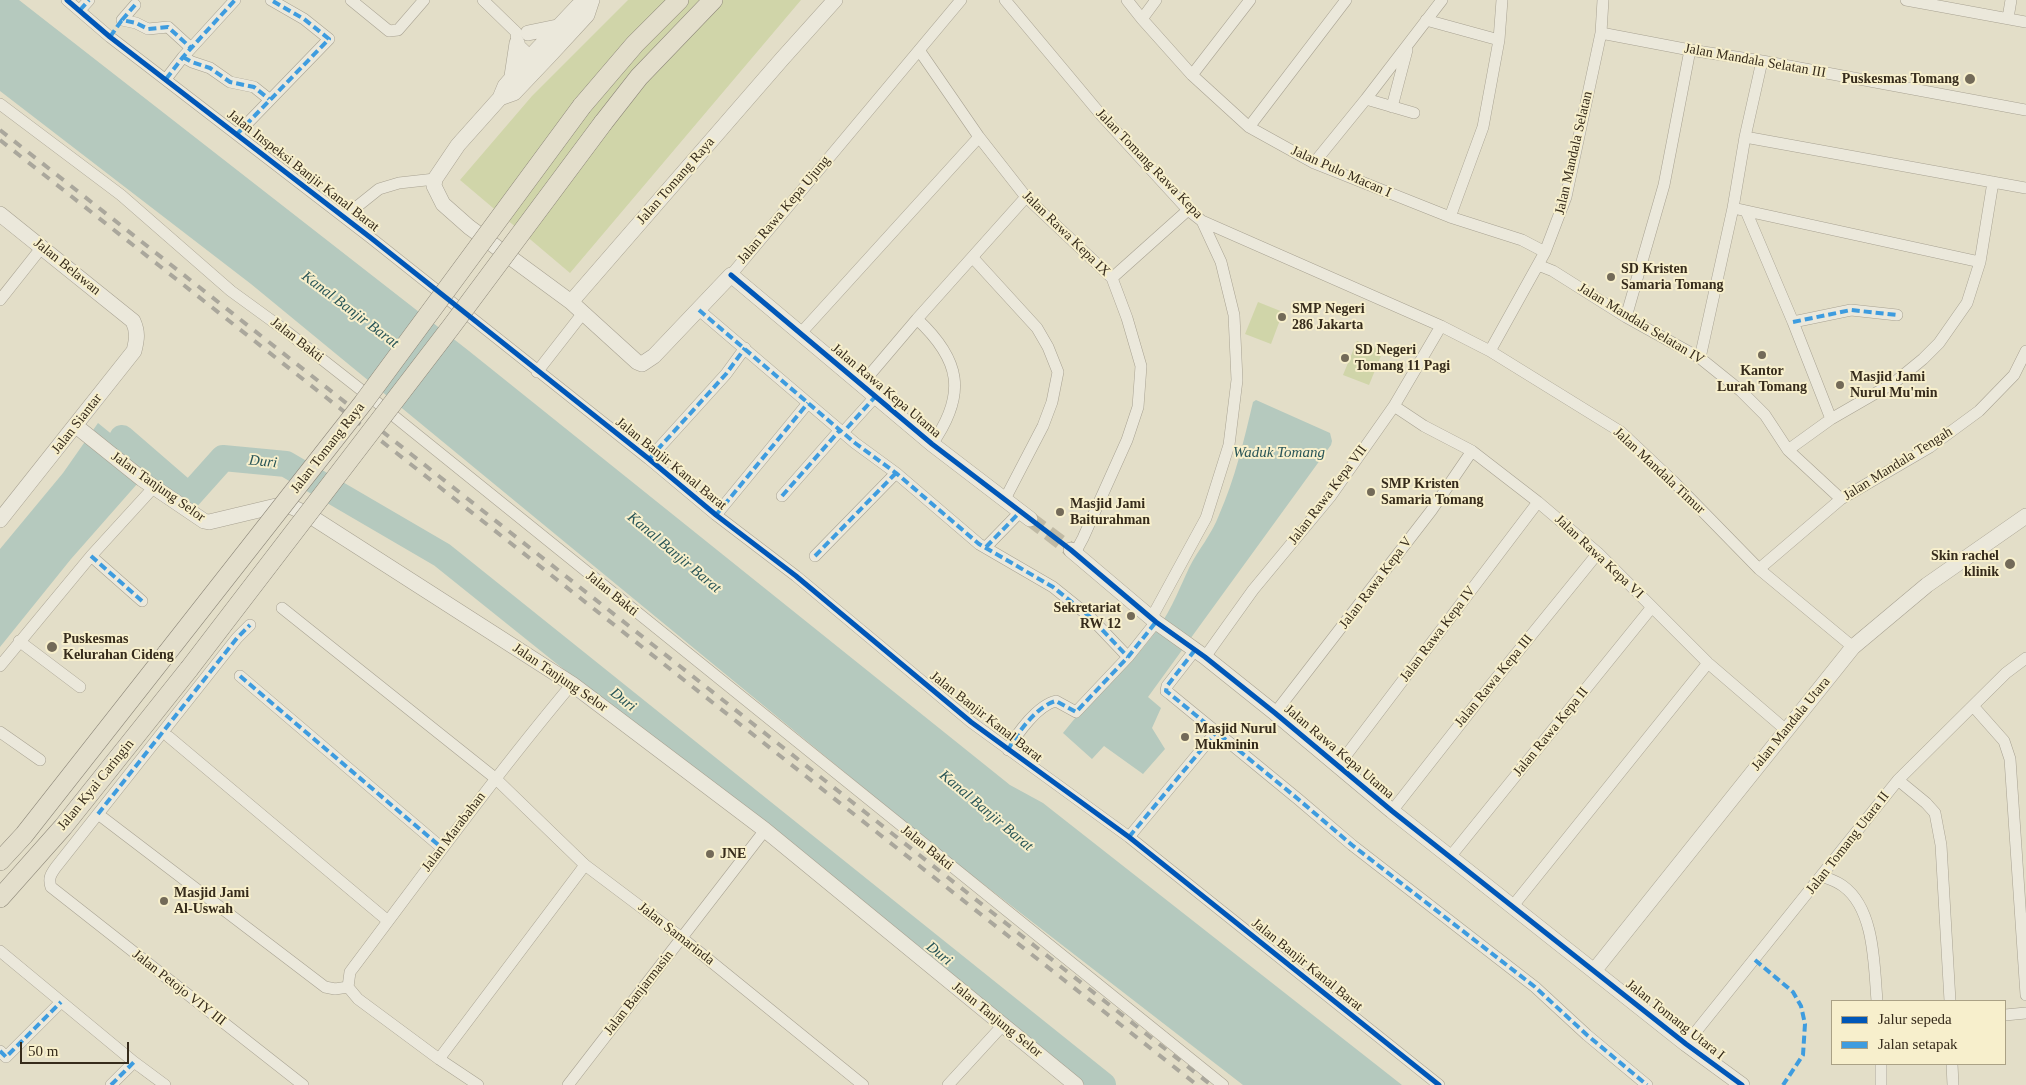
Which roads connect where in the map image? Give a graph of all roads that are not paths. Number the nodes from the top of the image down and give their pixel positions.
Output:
1 (67, 0) edge
2 (235, 0) edge
3 (272, 0) edge
4 (351, 0) edge
5 (424, 0) edge
6 (483, 0) edge
7 (592, 0) edge
8 (678, 0) edge
9 (713, 0) edge
10 (836, 0) edge
11 (961, 0) edge
12 (1004, 0) edge
13 (1127, 0) edge
14 (1156, 0) edge
15 (1250, 0) edge
16 (1346, 0) edge
17 (1442, 0) edge
18 (1502, 0) edge
19 (1603, 0) edge
20 (1906, 0) edge
21 (2011, 0) edge
22 (135, 2) edge
23 (1929, 2) edge
24 (84, 4) edge
25 (2008, 18) junction
26 (1142, 19) junction
27 (122, 20) junction
28 (1426, 20) junction
29 (2026, 22) edge
30 (558, 27) junction
31 (1601, 33) junction
32 (520, 36) junction
33 (110, 37) junction
34 (1498, 40) junction
35 (1408, 43) junction
36 (191, 48) junction
37 (919, 50) junction
38 (1690, 50) junction
39 (541, 55) junction
40 (183, 57) junction
41 (1762, 61) junction
42 (1192, 75) junction
43 (512, 78) junction
44 (166, 79) junction
45 (500, 98) junction
46 (269, 99) junction
47 (1366, 99) junction
48 (0, 104) edge
49 (1392, 107) junction
50 (2026, 110) edge
51 (1414, 113) dead end
52 (1249, 127) junction
53 (236, 134) junction
54 (979, 136) junction
55 (1745, 137) junction
56 (1314, 163) junction
57 (435, 179) junction
58 (1993, 182) junction
59 (2026, 188) edge
60 (1026, 197) junction
61 (1733, 208) junction
62 (1188, 210) junction
63 (1746, 211) junction
64 (0, 214) edge
65 (344, 217) junction
66 (1450, 217) junction
67 (1202, 221) junction
68 (42, 247) junction
69 (1545, 252) junction
70 (972, 258) junction
71 (1980, 262) junction
72 (1538, 265) junction
73 (731, 275) junction
74 (1112, 278) junction
75 (565, 298) junction
76 (0, 300) edge
77 (699, 310) junction
78 (583, 313) junction
79 (1897, 315) dead end
80 (1626, 317) junction
81 (917, 319) junction
82 (133, 321) joint
83 (1793, 322) junction
84 (1441, 326) junction
85 (800, 334) junction
86 (745, 348) junction
87 (1490, 350) junction
88 (2026, 351) edge
89 (1700, 358) junction
90 (524, 362) joint
91 (537, 372) junction
92 (861, 385) junction
93 (875, 397) junction
94 (808, 403) junction
95 (1394, 406) junction
96 (1831, 419) junction
97 (78, 428) junction
98 (844, 429) junction
99 (932, 444) junction
100 (1788, 450) junction
101 (1472, 451) junction
102 (649, 459) junction
103 (896, 473) junction
104 (148, 483) junction
105 (782, 496) dead end
106 (1005, 499) junction
107 (1841, 499) junction
108 (1538, 502) junction
109 (716, 515) junction
110 (1026, 515) joint
111 (2026, 516) edge
112 (0, 520) edge
113 (986, 547) junction
114 (1073, 551) joint
115 (1598, 553) junction
116 (91, 556) junction
117 (815, 556) dead end
118 (1759, 569) junction
119 (142, 601) dead end
120 (1652, 606) junction
121 (282, 608) dead end
122 (1155, 620) junction
123 (250, 625) dead end
124 (19, 641) junction
125 (1853, 647) junction
126 (1197, 651) junction
127 (167, 654) joint
128 (1128, 657) junction
129 (2026, 658) edge
130 (1708, 663) junction
131 (0, 666) edge
132 (189, 669) joint
133 (240, 676) dead end
134 (572, 684) junction
135 (80, 687) dead end
136 (1973, 706) junction
137 (1275, 713) junction
138 (1786, 730) junction
139 (0, 732) edge
140 (1216, 732) junction
141 (169, 738) dead end
142 (1008, 750) junction
143 (40, 760) dead end
144 (1338, 766) junction
145 (495, 778) junction
146 (1898, 780) junction
147 (1392, 811) junction
148 (98, 814) junction
149 (765, 830) junction
150 (1129, 837) junction
151 (442, 848) junction
152 (1450, 857) junction
153 (0, 861) edge
154 (585, 865) junction
155 (1822, 876) junction
156 (0, 898) edge
157 (1512, 907) junction
158 (388, 921) junction
159 (682, 938) junction
160 (0, 951) edge
161 (1594, 971) junction
162 (348, 987) junction
163 (2026, 995) edge
164 (1877, 1000) edge
165 (1950, 1000) edge
166 (61, 1002) junction
167 (2026, 1013) edge
168 (2006, 1014) edge
169 (1003, 1025) junction
170 (1686, 1044) junction
171 (0, 1051) edge
172 (439, 1059) junction
173 (134, 1062) junction
174 (1881, 1065) edge
175 (1952, 1065) edge
176 (111, 1085) edge
177 (165, 1085) edge
178 (304, 1085) edge
179 (478, 1085) edge
180 (568, 1085) edge
181 (863, 1085) edge
182 (948, 1085) edge
183 (1076, 1085) edge
184 (1223, 1085) edge
185 (1439, 1085) edge
186 (1647, 1085) edge
187 (1742, 1085) edge
188 (1882, 1085) edge
189 (1953, 1085) edge

1 - 24 street, Jalan Inspeksi Banjir Kanal Barat
2 - 36 street
3 - 46 street
4 - 5 street
6 - 32 street
7 - 30 street
7 - 39 street
8 - 127 main road, Jalan Tomang Raya, bridge
9 - 132 main road, Jalan Tomang Raya, bridge
10 - 75 street, Jalan Tomang Raya
11 - 37 street, Jalan Rawa Kepa Ujung
12 - 62 street, Jalan Tomang Rawa Kepa
13 - 26 street, Jalan Pulo Macan I
14 - 26 street
15 - 42 street
16 - 52 street
17 - 28 street
18 - 34 street
19 - 31 street, Jalan Mandala Selatan
20 - 23 street
21 - 25 street
22 - 27 street
23 - 25 street
24 - 33 street, Jalan Inspeksi Banjir Kanal Barat
25 - 29 street
26 - 42 street, Jalan Pulo Macan I
27 - 33 street
27 - 36 street
28 - 34 street
28 - 35 street
30 - 32 street
30 - 39 street
31 - 38 street, Jalan Mandala Selatan III
31 - 69 street, Jalan Mandala Selatan
32 - 39 street
32 - 43 street
33 - 44 street, Jalan Inspeksi Banjir Kanal Barat
34 - 66 street
35 - 47 street
35 - 49 street
36 - 40 street
37 - 54 street, Jalan Rawa Kepa IX
37 - 73 street, Jalan Rawa Kepa Ujung
38 - 41 street, Jalan Mandala Selatan III
38 - 80 street
39 - 43 street
39 - 45 street
40 - 44 street
40 - 46 street
41 - 50 street, Jalan Mandala Selatan III
41 - 55 street
42 - 52 street, Jalan Pulo Macan I
43 - 45 street
44 - 53 street, Jalan Inspeksi Banjir Kanal Barat
45 - 57 street
46 - 53 street
47 - 49 street
47 - 56 street
48 - 184 street, Jalan Bakti
49 - 51 street
52 - 56 street, Jalan Pulo Macan I
53 - 65 street, Jalan Inspeksi Banjir Kanal Barat
54 - 60 street, Jalan Rawa Kepa IX
54 - 85 street
55 - 58 street
55 - 61 street
56 - 66 street, Jalan Pulo Macan I
57 - 65 street
57 - 75 street
58 - 59 street
58 - 71 street
60 - 70 street
60 - 74 street, Jalan Rawa Kepa IX
61 - 63 street
61 - 89 street
62 - 67 street, Jalan Tomang Rawa Kepa
62 - 74 street
63 - 71 street
63 - 83 street
64 - 68 street, Jalan Belawan
65 - 90 street, Jalan Inspeksi Banjir Kanal Barat
66 - 69 street, Jalan Pulo Macan I
67 - 84 street, Jalan Tomang Rawa Kepa
67 - 122 street
68 - 76 street
68 - 82 street, Jalan Belawan
69 - 72 street, Jalan Mandala Selatan
70 - 81 street
70 - 106 street
71 - 96 street
72 - 80 street, Jalan Mandala Selatan IV
72 - 87 street, Jalan Mandala Selatan
73 - 77 street, Jalan Rawa Kepa Ujung
73 - 85 street, Jalan Rawa Kepa Utama
74 - 114 street, Jalan Rawa Kepa IX
75 - 78 street, Jalan Rawa Kepa Ujung
77 - 78 street, Jalan Rawa Kepa Ujung
77 - 86 street
78 - 91 street
79 - 83 street
80 - 89 street, Jalan Mandala Selatan IV
81 - 92 street
81 - 99 street
82 - 97 street, Jalan Siantar
83 - 96 street
84 - 87 street, Jalan Mandala Timur
84 - 95 street, Jalan Rawa Kepa VII
85 - 92 street, Jalan Rawa Kepa Utama
86 - 94 street
86 - 102 street
87 - 118 street, Jalan Mandala Timur
88 - 107 street, Jalan Mandala Tengah
89 - 100 street, Jalan Mandala Selatan IV
90 - 91 street, Jalan Banjir Kanal Barat
91 - 102 street, Jalan Banjir Kanal Barat
92 - 93 street, Jalan Rawa Kepa Utama
93 - 98 street
93 - 99 street, Jalan Rawa Kepa Utama
94 - 98 street
94 - 109 street
95 - 101 street, Jalan Rawa Kepa VI
95 - 126 street, Jalan Rawa Kepa VII
96 - 100 street
97 - 104 street, Jalan Tanjung Selor
97 - 112 street, Jalan Siantar
98 - 103 street
98 - 105 street
99 - 106 street, Jalan Rawa Kepa Utama
100 - 107 street, Jalan Mandala Selatan IV
101 - 108 street, Jalan Rawa Kepa VI
101 - 137 street, Jalan Rawa Kepa V
102 - 109 street, Jalan Banjir Kanal Barat
103 - 113 street
103 - 117 street
104 - 116 street
104 - 134 street, Jalan Tanjung Selor
106 - 110 street, Jalan Rawa Kepa Utama
107 - 118 street, Jalan Mandala Tengah
108 - 115 street, Jalan Rawa Kepa VI
108 - 144 street, Jalan Rawa Kepa IV
109 - 142 street, Jalan Banjir Kanal Barat
110 - 113 street
111 - 125 street, Jalan Mandala Utara
113 - 128 street
114 - 122 street, Jalan Rawa Kepa Utama
115 - 120 street, Jalan Rawa Kepa VI
115 - 147 street, Jalan Rawa Kepa III
116 - 119 street
116 - 124 street
118 - 125 street, Jalan Mandala Timur
120 - 130 street, Jalan Rawa Kepa VI
120 - 152 street, Jalan Rawa Kepa II
121 - 145 street, Jalan Samarinda
122 - 126 street, Jalan Rawa Kepa Utama
122 - 128 street
123 - 148 street
124 - 131 street
124 - 135 street
125 - 138 street, Jalan Mandala Utara
126 - 137 street, Jalan Rawa Kepa Utama
126 - 140 street, Jalan Rawa Kepa VII
127 - 153 main road, Jalan Kyai Caringin
128 - 142 street
129 - 136 street, Jalan Tomang Utara II
130 - 138 street, Jalan Rawa Kepa VI
130 - 157 street
132 - 156 main road, Jalan Kyai Caringin
133 - 151 street
134 - 145 street, Jalan Marabahan
134 - 149 street, Jalan Tanjung Selor
136 - 146 street, Jalan Tomang Utara II
136 - 163 street
137 - 144 street, Jalan Rawa Kepa Utama
138 - 161 street, Jalan Mandala Utara
139 - 143 street
140 - 150 street
140 - 186 street
141 - 158 street
142 - 150 street, Jalan Banjir Kanal Barat
144 - 147 street, Jalan Rawa Kepa Utama
145 - 151 street, Jalan Marabahan
145 - 154 street, Jalan Samarinda
146 - 155 street, Jalan Tomang Utara II
146 - 165 street
147 - 152 street, Jalan Rawa Kepa Utama
148 - 162 street
148 - 178 street, Jalan Petojo VIY III
149 - 159 street, Jalan Banjarmasin
149 - 169 street, Jalan Tanjung Selor
150 - 185 street, Jalan Banjir Kanal Barat
151 - 158 street, Jalan Marabahan
152 - 157 street, Jalan Rawa Kepa Utama
154 - 159 street, Jalan Samarinda
154 - 172 street
155 - 164 street
155 - 170 street, Jalan Tomang Utara II
157 - 161 street, Jalan Rawa Kepa Utama
158 - 162 street, Jalan Marabahan
159 - 180 street, Jalan Banjarmasin
159 - 181 street, Jalan Samarinda
160 - 166 street
161 - 170 street, Jalan Tomang Utara I
162 - 172 street
166 - 171 street
166 - 173 street
167 - 168 street
169 - 182 street
169 - 183 street, Jalan Tanjung Selor
170 - 187 street, Jalan Tomang Utara I
172 - 179 street
173 - 176 street
173 - 177 street
174 - 188 street
175 - 189 street

